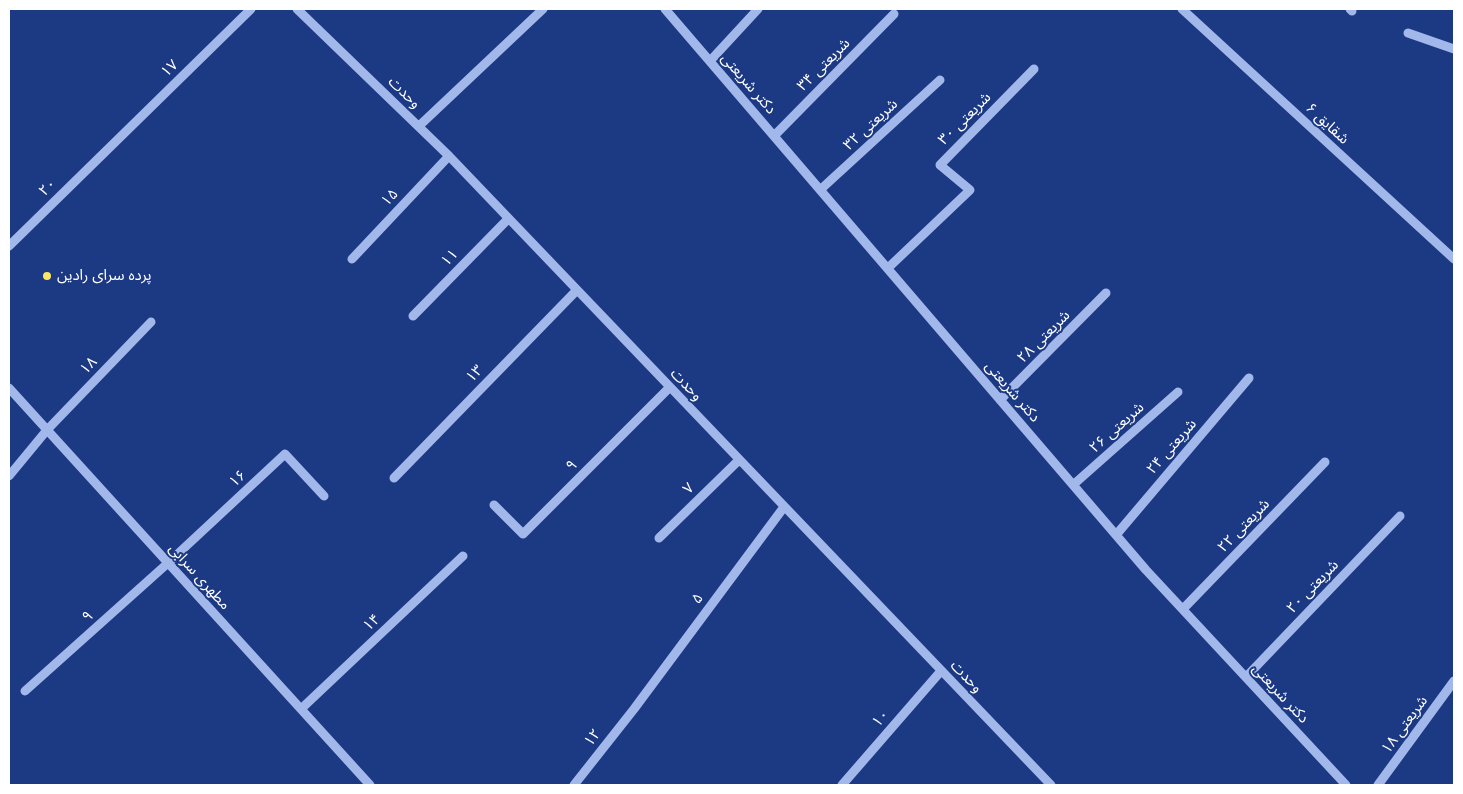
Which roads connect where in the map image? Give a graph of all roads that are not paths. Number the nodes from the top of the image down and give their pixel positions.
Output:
1 (251, 9) edge
2 (297, 9) edge
3 (543, 9) edge
4 (665, 9) edge
5 (758, 9) edge
6 (1182, 9) edge
7 (894, 14) dead end
8 (1408, 34) dead end
9 (1454, 49) edge
10 (710, 61) junction
11 (1034, 69) dead end
12 (940, 80) dead end
13 (419, 126) junction
14 (774, 136) junction
15 (108, 150) joint
16 (449, 156) junction
17 (820, 190) junction
18 (508, 219) junction
19 (9, 246) edge
20 (352, 259) dead end
21 (1454, 259) edge
22 (888, 268) junction
23 (577, 290) junction
24 (1106, 293) dead end
25 (412, 316) dead end
26 (151, 322) dead end
27 (1249, 378) dead end
28 (670, 387) junction
29 (9, 388) edge
30 (1178, 392) dead end
31 (1000, 400) junction
32 (47, 430) junction
33 (739, 460) junction
34 (1325, 462) dead end
35 (9, 476) edge
36 (394, 478) dead end
37 (1073, 485) junction
38 (324, 496) dead end
39 (494, 505) dead end
40 (784, 506) junction
41 (1400, 516) dead end
42 (1116, 534) junction
43 (659, 538) dead end
44 (463, 556) dead end
45 (168, 563) junction
46 (1183, 609) junction
47 (941, 671) junction
48 (1246, 678) junction
49 (1454, 681) edge
50 (25, 691) dead end
51 (634, 708) joint
52 (301, 709) junction
53 (370, 785) edge
54 (574, 785) edge
55 (842, 785) edge
56 (1051, 785) edge
57 (1346, 785) edge
58 (1378, 785) edge

1 - 15 street, ۱۷
2 - 13 street, وحدت
3 - 13 street
4 - 10 street, دکتر شریعتی
5 - 10 street
6 - 21 street, شقایق ۶
7 - 14 street, شریعتی ۳۴
8 - 9 street
10 - 14 street, دکتر شریعتی
11 - 22 street, شریعتی ۳۰
12 - 17 street, شریعتی ۳۲
13 - 16 street, وحدت
14 - 17 street, دکتر شریعتی
15 - 19 street, ۲۰
16 - 18 street, وحدت
16 - 20 street, ۱۵
17 - 22 street, دکتر شریعتی
18 - 23 street, وحدت
18 - 25 street, ۱۱
22 - 31 street, دکتر شریعتی
23 - 28 street, وحدت
23 - 36 street, ۱۳
24 - 31 street, شریعتی ۲۸
26 - 32 street, ۱۸
27 - 42 street, شریعتی ۲۴
28 - 33 street, وحدت
28 - 39 street, ۹
29 - 32 street, مطهری سرابی
30 - 37 street, شریعتی ۲۶
31 - 37 street, دکتر شریعتی
32 - 35 street
32 - 45 street, مطهری سرابی
33 - 40 street, وحدت
33 - 43 street, ۷
34 - 46 street, شریعتی ۲۲
37 - 42 street, دکتر شریعتی
38 - 45 street, ۱۶
40 - 47 street, وحدت
40 - 51 street, ۵
41 - 48 street, شریعتی ۲۰
42 - 46 street, دکتر شریعتی
44 - 52 street, ۱۴
45 - 50 street, ۹
45 - 52 street, مطهری سرابی
46 - 48 street, دکتر شریعتی
47 - 55 street, ۱۰
47 - 56 street, وحدت
48 - 57 street, دکتر شریعتی
49 - 58 street, شریعتی ۱۸
51 - 54 street, ۱۲
52 - 53 street, مطهری سرابی

